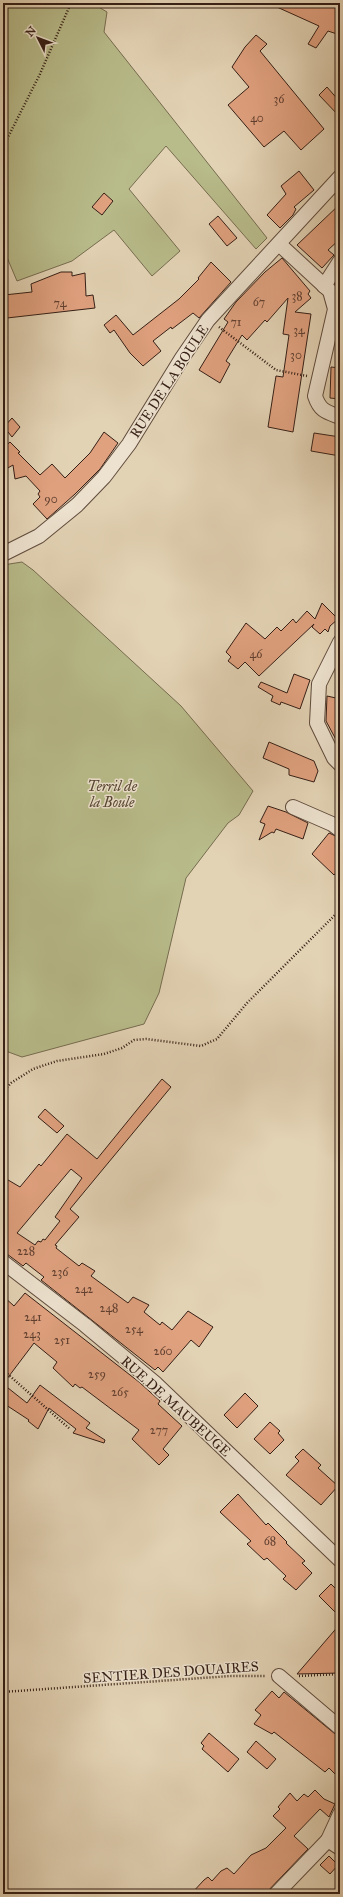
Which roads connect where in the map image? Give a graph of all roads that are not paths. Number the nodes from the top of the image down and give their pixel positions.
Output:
1 (340, 177) edge
2 (279, 244) junction
3 (340, 261) edge
4 (324, 286) junction
5 (340, 417) edge
6 (3, 554) edge
7 (340, 642) edge
8 (340, 764) edge
9 (293, 807) dead end
10 (340, 830) edge
11 (3, 1262) edge
12 (340, 1560) edge
13 (279, 1676) road end
14 (340, 1728) edge
15 (340, 1814) edge
16 (328, 1840) junction
17 (340, 1848) edge
18 (276, 1894) edge

1 - 2 street, RUE DE LA BOULE
2 - 4 street
2 - 6 street, RUE DE LA BOULE
3 - 4 street
4 - 5 street
7 - 8 street
9 - 10 street
11 - 12 street, RUE DE MAUBEUGE
13 - 14 street
15 - 16 street
16 - 17 street
16 - 18 street

